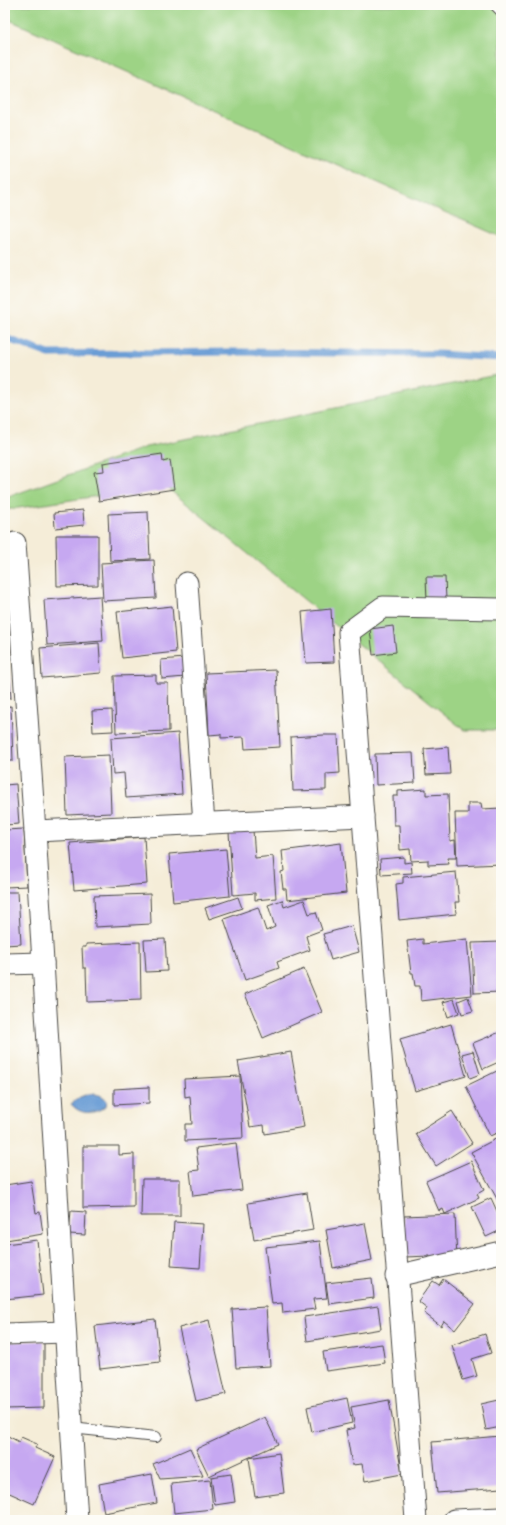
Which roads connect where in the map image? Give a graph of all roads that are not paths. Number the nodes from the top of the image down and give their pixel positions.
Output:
1 (494, 5) edge
2 (501, 11) edge
3 (15, 543) dead end
4 (187, 583) dead end
5 (501, 609) edge
6 (363, 816) junction
7 (204, 824) junction
8 (35, 831) junction
9 (43, 963) junction
10 (5, 964) edge
11 (501, 1252) edge
12 (396, 1276) junction
13 (65, 1332) junction
14 (5, 1334) edge
15 (71, 1428) junction
16 (156, 1437) dead end
17 (501, 1518) edge
18 (76, 1520) edge
19 (416, 1520) edge
20 (454, 1520) edge

1 - 2 lane
3 - 8 street
4 - 7 street
5 - 6 street
6 - 7 street
6 - 12 street
7 - 8 street
8 - 9 street
9 - 10 street
9 - 13 street
11 - 12 street
12 - 19 street
13 - 14 street
13 - 15 street
15 - 16 lane
15 - 18 street
17 - 20 street

